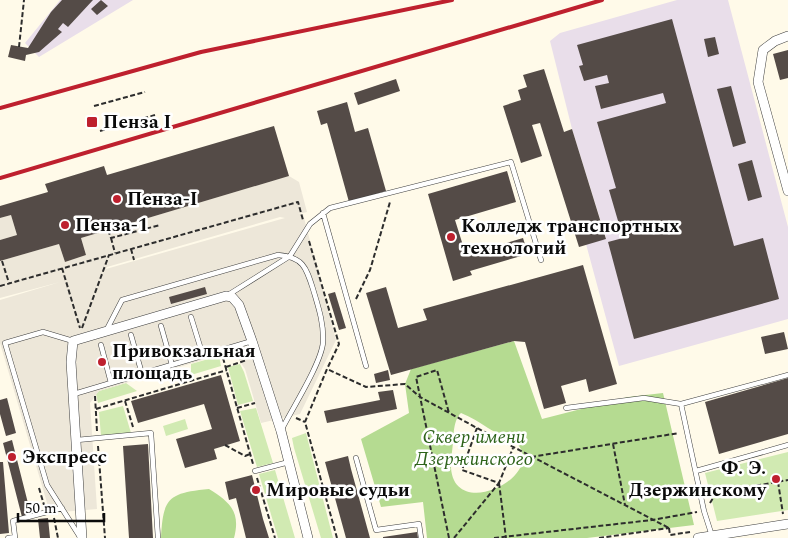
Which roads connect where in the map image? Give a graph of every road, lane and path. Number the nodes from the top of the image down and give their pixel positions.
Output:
1 (24, 0) edge
2 (788, 36) edge
3 (19, 46) dead end
4 (145, 92) dead end
5 (94, 106) dead end
6 (155, 115) dead end
7 (100, 131) dead end
8 (788, 191) edge
9 (394, 192) junction
10 (298, 202) dead end
11 (323, 212) junction
12 (160, 225) dead end
13 (108, 230) dead end
14 (111, 238) junction
15 (131, 249) junction
16 (115, 253) junction
17 (109, 255) junction
18 (290, 256) junction
19 (134, 260) dead end
20 (541, 260) dead end
21 (2, 261) dead end
22 (62, 268) junction
23 (9, 283) junction
24 (0, 286) edge
25 (226, 296) junction
26 (351, 310) junction
27 (191, 317) dead end
28 (161, 326) dead end
29 (106, 332) junction
30 (131, 336) dead end
31 (73, 342) junction
32 (252, 342) junction
33 (101, 345) dead end
34 (222, 354) dead end
35 (203, 356) junction
36 (257, 357) junction
37 (172, 365) junction
38 (366, 366) dead end
39 (226, 367) junction
40 (227, 370) junction
41 (142, 374) junction
42 (788, 375) edge
43 (111, 383) junction
44 (74, 394) junction
45 (95, 396) dead end
46 (420, 397) junction
47 (125, 401) junction
48 (255, 403) dead end
49 (680, 404) junction
50 (237, 408) junction
51 (566, 408) dead end
52 (96, 409) junction
53 (449, 413) junction
54 (296, 418) dead end
55 (305, 422) junction
56 (477, 428) junction
57 (281, 431) junction
58 (687, 432) junction
59 (135, 435) junction
60 (97, 439) junction
61 (77, 440) junction
62 (613, 444) junction
63 (225, 445) dead end
64 (788, 446) edge
65 (513, 448) junction
66 (250, 454) junction
67 (531, 457) junction
68 (356, 458) dead end
69 (289, 462) junction
70 (255, 471) junction
71 (696, 471) junction
72 (788, 480) edge
73 (778, 482) junction
74 (499, 483) junction
75 (625, 506) junction
76 (62, 508) junction
77 (704, 511) junction
78 (652, 520) junction
79 (786, 521) edge
80 (669, 528) junction
81 (670, 536) dead end
82 (712, 536) junction
83 (506, 537) edge
84 (8, 538) edge
85 (82, 538) edge
86 (105, 538) edge
87 (158, 538) edge
88 (275, 538) edge
89 (308, 538) edge
90 (337, 538) edge
91 (421, 538) edge
92 (448, 538) edge
93 (454, 538) edge
94 (494, 538) edge
95 (599, 538) edge
96 (698, 538) edge

1 - 3 path
2 - 8 street
4 - 5 path
6 - 7 path
9 - 11 lane
9 - 20 lane
9 - 26 path
10 - 15 path
11 - 18 lane
11 - 26 lane
12 - 14 path
13 - 14 path
14 - 16 path
15 - 16 path
15 - 19 path
16 - 17 path
17 - 22 path
17 - 22 path
18 - 25 lane
18 - 29 lane
18 - 57 lane
21 - 23 path
22 - 23 path
23 - 24 path
25 - 29 street
25 - 32 street
26 - 38 lane
27 - 35 lane
28 - 37 lane
29 - 31 street
30 - 41 lane
31 - 44 street
31 - 76 lane
32 - 35 lane
32 - 36 street
33 - 43 lane
34 - 39 path
35 - 37 lane
36 - 39 path
36 - 57 street
37 - 41 lane
39 - 40 path
40 - 47 path
40 - 50 path
41 - 43 lane
42 - 49 lane
43 - 44 lane
44 - 61 street
45 - 52 path
46 - 53 path
46 - 53 path
46 - 55 path
46 - 92 path
47 - 52 path
47 - 59 path
48 - 50 path
49 - 51 lane
49 - 58 lane
50 - 66 path
52 - 60 path
53 - 56 path
54 - 55 path
55 - 90 path
56 - 65 path
56 - 74 path
57 - 69 street
58 - 62 path
58 - 71 lane
59 - 60 lane
59 - 87 lane
60 - 61 lane
60 - 86 path
61 - 85 street
62 - 67 path
62 - 75 path
63 - 66 path
64 - 71 lane
65 - 67 path
65 - 74 path
66 - 70 path
67 - 75 path
68 - 91 lane
69 - 70 lane
69 - 89 street
70 - 88 path
71 - 77 lane
72 - 73 path
73 - 77 path
73 - 79 path
74 - 83 path
74 - 93 path
75 - 78 path
76 - 84 lane
76 - 85 lane
77 - 78 path
77 - 82 lane
78 - 80 path
78 - 83 path
79 - 82 street
80 - 81 path
80 - 95 path
82 - 96 street
83 - 94 path

